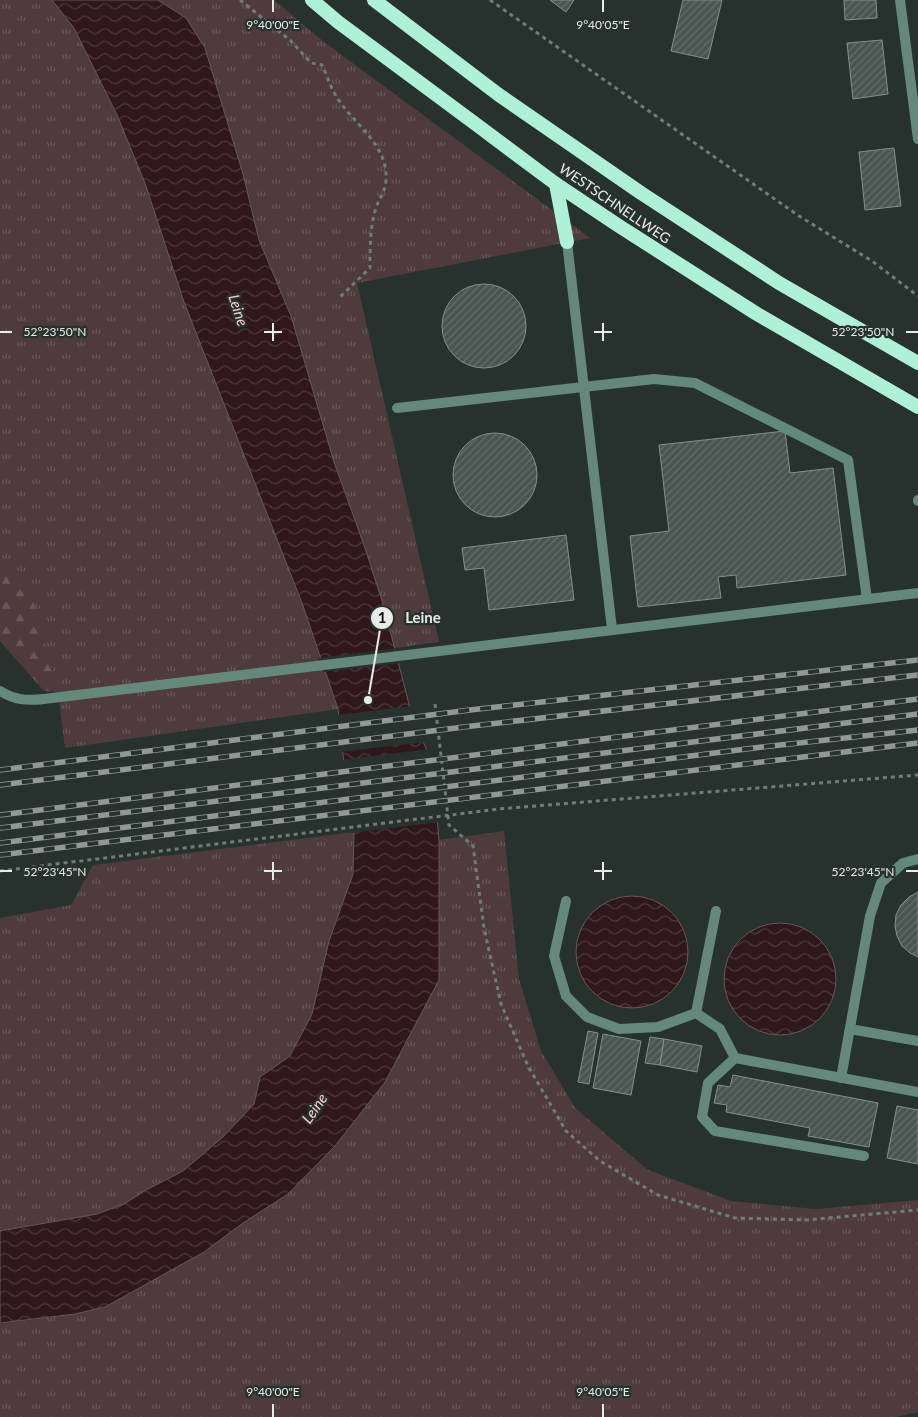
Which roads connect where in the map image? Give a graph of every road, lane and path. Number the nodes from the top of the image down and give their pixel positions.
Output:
1 (240, 0) edge
2 (312, 0) edge
3 (374, 0) edge
4 (490, 0) edge
5 (900, 0) edge
6 (918, 139) edge
7 (556, 184) junction
8 (567, 242) joint
9 (918, 296) edge
10 (340, 298) dead end
11 (918, 363) edge
12 (585, 386) junction
13 (918, 407) edge
14 (397, 408) dead end
15 (918, 592) edge
16 (867, 599) junction
17 (612, 630) junction
18 (0, 691) edge
19 (436, 704) dead end
20 (918, 775) edge
21 (918, 859) edge
22 (0, 871) edge
23 (566, 901) dead end
24 (716, 910) dead end
25 (696, 1013) junction
26 (850, 1029) junction
27 (918, 1041) edge
28 (735, 1058) junction
29 (841, 1078) junction
30 (918, 1092) edge
31 (864, 1156) dead end
32 (918, 1210) edge

1 - 10 path
2 - 7 highway, WESTSCHNELLWEG
3 - 11 highway, WESTSCHNELLWEG
4 - 9 path
5 - 6 street
7 - 8 highway
7 - 13 highway, WESTSCHNELLWEG
8 - 12 street
12 - 14 street
12 - 16 street
12 - 17 street
15 - 16 street
16 - 17 street
17 - 18 street
19 - 32 path
20 - 22 path
21 - 26 street
23 - 25 street
24 - 25 street
25 - 28 street
26 - 27 street
26 - 29 street
28 - 29 street
28 - 31 street
29 - 30 street

